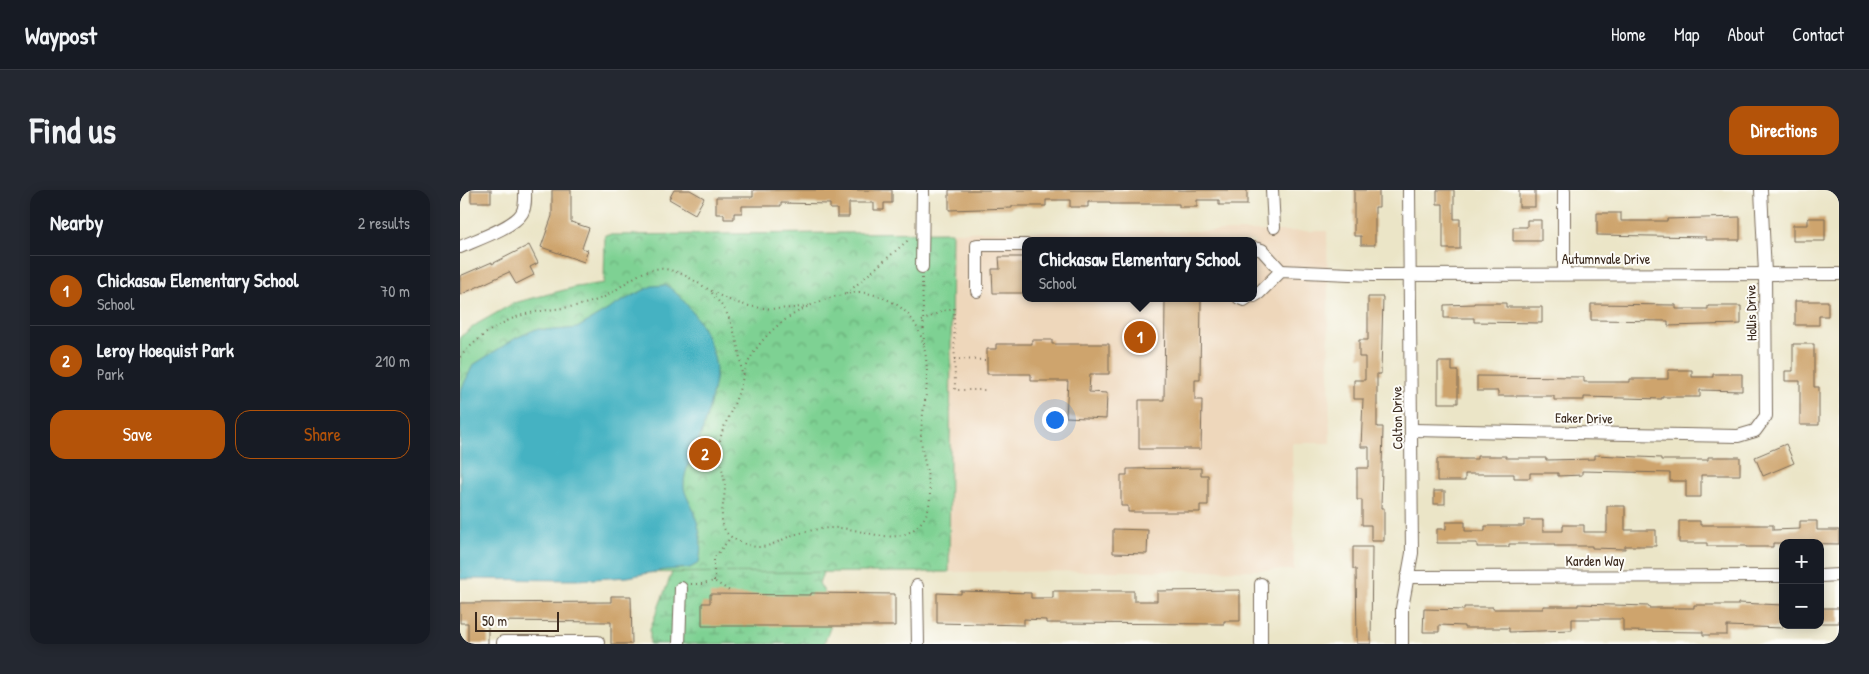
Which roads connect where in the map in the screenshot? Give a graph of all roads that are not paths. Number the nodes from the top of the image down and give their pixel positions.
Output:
1 (525, 190) edge
2 (923, 190) edge
3 (1272, 190) edge
4 (1409, 190) edge
5 (1564, 190) edge
6 (1761, 190) edge
7 (1274, 227) dead end
8 (1022, 245) edge
9 (460, 247) edge
10 (1257, 249) edge
11 (922, 267) road end
12 (1281, 271) junction
13 (1564, 274) junction
14 (1765, 274) junction
15 (1839, 274) edge
16 (1373, 275) junction
17 (1410, 275) junction
18 (977, 291) dead end
19 (1410, 292) junction
20 (1257, 294) edge
21 (1412, 430) junction
22 (1755, 431) joint
23 (1779, 576) edge
24 (1824, 576) edge
25 (1839, 576) edge
26 (1407, 577) junction
27 (1262, 584) dead end
28 (917, 586) dead end
29 (681, 588) road end
30 (598, 643) edge
31 (503, 644) edge
32 (679, 644) edge
33 (918, 644) edge
34 (1262, 644) edge
35 (1402, 644) edge

1 - 9 street
2 - 11 street
3 - 7 street
4 - 17 street, Colton Drive
5 - 13 street
6 - 14 street, Hollis Drive
8 - 18 street
10 - 12 street
12 - 16 street, Autumnvale Drive
12 - 20 street
13 - 14 street, Autumnvale Drive
13 - 17 street, Autumnvale Drive
14 - 15 street, Autumnvale Drive
14 - 22 street, Hollis Drive
16 - 17 street, Autumnvale Drive
16 - 19 street, Autumnvale Drive
17 - 19 street, Colton Drive
19 - 21 street, Colton Drive
21 - 22 street, Eaker Drive
21 - 26 street, Colton Drive
23 - 26 street, Karden Way
24 - 25 street
26 - 35 street, Colton Drive
27 - 34 street
28 - 33 street
29 - 32 street
30 - 31 street

